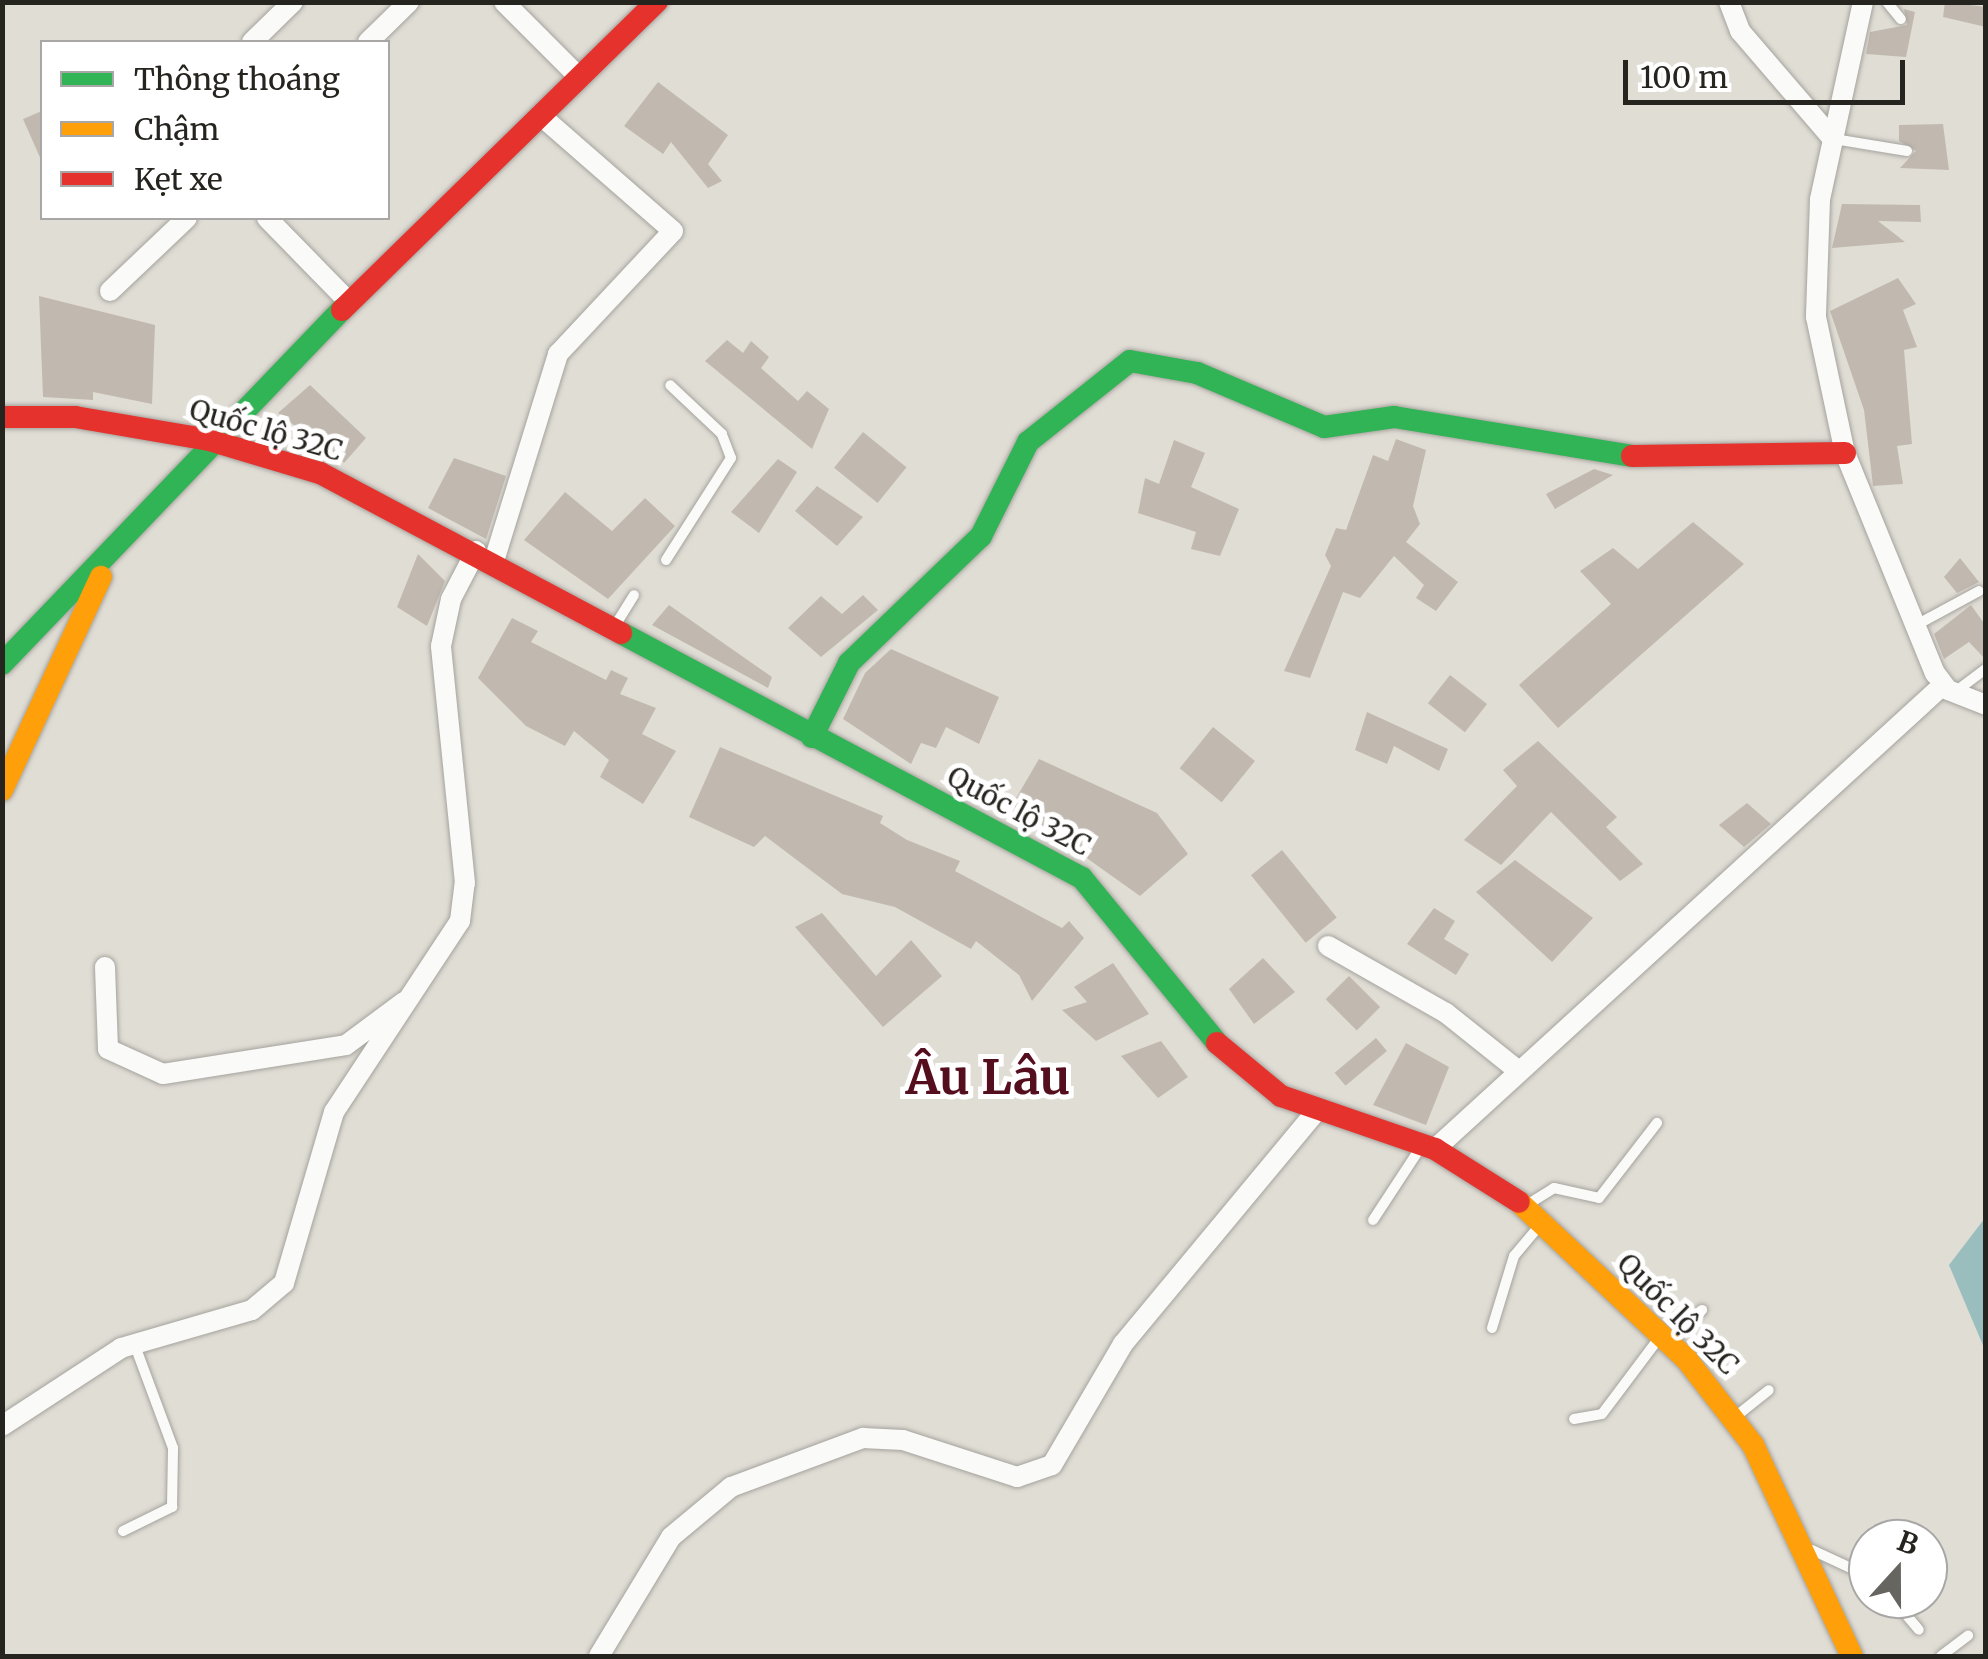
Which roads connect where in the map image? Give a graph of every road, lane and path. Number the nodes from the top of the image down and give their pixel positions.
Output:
1 (294, 2) edge
2 (409, 2) edge
3 (504, 2) edge
4 (658, 2) edge
5 (1729, 2) edge
6 (1863, 2) edge
7 (1887, 2) edge
8 (1900, 19) dead end
9 (254, 40) edge
10 (370, 40) edge
11 (580, 78) junction
12 (542, 116) junction
13 (1833, 139) junction
14 (1907, 151) dead end
15 (185, 220) edge
16 (269, 220) edge
17 (110, 292) dead end
18 (349, 302) junction
19 (670, 385) dead end
20 (2, 417) edge
21 (208, 440) junction
22 (1845, 453) junction
23 (111, 554) junction
24 (485, 556) junction
25 (666, 560) dead end
26 (1979, 591) dead end
27 (634, 595) dead end
28 (1920, 622) junction
29 (610, 633) junction
30 (2, 664) edge
31 (1986, 669) edge
32 (1949, 689) junction
33 (1986, 705) edge
34 (812, 737) junction
35 (2, 790) edge
36 (1328, 946) dead end
37 (105, 967) dead end
38 (413, 996) junction
39 (1516, 1068) junction
40 (1318, 1109) junction
41 (1657, 1123) dead end
42 (1428, 1147) junction
43 (1534, 1214) junction
44 (1373, 1220) dead end
45 (1702, 1310) dead end
46 (1492, 1328) dead end
47 (1665, 1339) junction
48 (134, 1342) junction
49 (1769, 1390) dead end
50 (1734, 1418) junction
51 (1574, 1420) dead end
52 (2, 1426) edge
53 (123, 1531) dead end
54 (1802, 1546) junction
55 (1848, 1567) edge
56 (1910, 1619) edge
57 (1919, 1630) dead end
58 (1968, 1636) dead end
59 (599, 1656) edge
60 (1852, 1656) edge
61 (1941, 1656) edge

1 - 9 street
2 - 10 street
3 - 11 street
4 - 11 main road
5 - 13 street
6 - 13 street
7 - 8 lane
11 - 12 main road
12 - 18 main road
12 - 24 street
13 - 14 lane
13 - 22 street
15 - 17 street
16 - 18 street
18 - 21 main road
19 - 25 lane
20 - 21 main road, Quốc lộ 32C
21 - 23 main road
21 - 24 main road, Quốc lộ 32C
22 - 28 street
22 - 34 main road
23 - 30 main road
23 - 35 main road
24 - 29 main road, Quốc lộ 32C
24 - 38 street
26 - 28 lane
27 - 29 lane
28 - 32 street
29 - 34 main road, Quốc lộ 32C
31 - 32 lane
32 - 33 street
32 - 39 street
34 - 40 main road, Quốc lộ 32C
36 - 39 street
37 - 38 street
38 - 48 street
39 - 42 street
40 - 42 main road, Quốc lộ 32C
40 - 59 street
41 - 43 lane
42 - 43 main road, Quốc lộ 32C
42 - 44 lane
43 - 46 lane
43 - 47 main road, Quốc lộ 32C
45 - 47 lane
47 - 50 main road, Quốc lộ 32C
47 - 51 lane
48 - 52 street
48 - 53 lane
49 - 50 lane
50 - 54 main road, Quốc lộ 32C
54 - 55 lane
54 - 60 main road, Quốc lộ 32C
56 - 57 lane
58 - 61 lane

